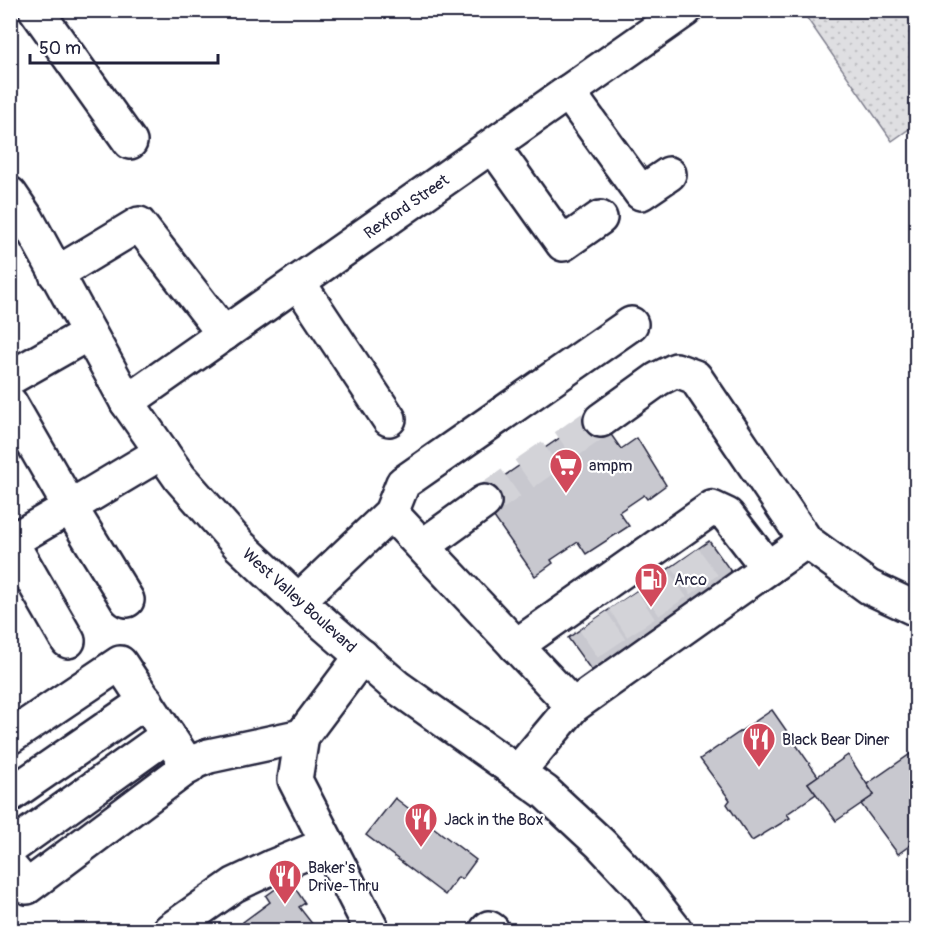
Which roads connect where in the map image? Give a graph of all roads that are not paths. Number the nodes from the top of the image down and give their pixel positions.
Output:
1 (36, 10) edge
2 (685, 10) edge
3 (568, 92) junction
4 (130, 142) dead end
5 (493, 146) junction
6 (669, 174) dead end
7 (10, 194) edge
8 (600, 218) dead end
9 (56, 274) junction
10 (298, 282) junction
11 (631, 324) dead end
12 (89, 333) junction
13 (224, 334) junction
14 (10, 378) edge
15 (127, 402) junction
16 (10, 403) edge
17 (389, 419) dead end
18 (602, 420) tunnel mouth
19 (162, 452) junction
20 (484, 502) tunnel mouth
21 (70, 507) junction
22 (392, 513) junction
23 (806, 541) junction
24 (11, 542) edge
25 (423, 546) junction
26 (768, 568) junction
27 (127, 600) dead end
28 (298, 601) junction
29 (916, 609) edge
30 (68, 641) dead end
31 (516, 646) junction
32 (362, 656) junction
33 (146, 701) junction
34 (573, 706) junction
35 (168, 735) junction
36 (302, 736) junction
37 (10, 737) edge
38 (189, 766) junction
39 (517, 773) junction
40 (10, 795) edge
41 (328, 844) junction
42 (10, 848) edge
43 (10, 867) edge
44 (170, 930) edge
45 (372, 930) edge
46 (487, 930) edge
47 (492, 930) edge
48 (675, 930) edge

1 - 4 main road
2 - 3 main road, Rexford Street
3 - 5 main road, Rexford Street
3 - 6 main road
5 - 8 main road
5 - 10 main road, Rexford Street
7 - 9 main road, West Valley Boulevard
9 - 12 main road, West Valley Boulevard
9 - 13 main road
10 - 13 main road, Rexford Street
10 - 17 main road
11 - 22 main road
12 - 14 main road
12 - 15 main road, West Valley Boulevard
13 - 15 main road, Rexford Street
15 - 19 main road, West Valley Boulevard
16 - 21 main road
18 - 23 main road
19 - 21 main road
19 - 28 main road, West Valley Boulevard
20 - 25 main road
21 - 24 main road
21 - 27 main road
22 - 25 main road
22 - 28 main road
23 - 26 main road
23 - 29 main road
24 - 30 main road
25 - 31 main road
26 - 31 main road
26 - 34 main road
28 - 32 main road, West Valley Boulevard
31 - 34 main road
32 - 36 main road
32 - 39 main road, West Valley Boulevard
33 - 35 main road
33 - 37 main road
33 - 40 main road
34 - 39 main road
35 - 38 main road
35 - 42 main road
36 - 38 main road
36 - 41 main road
38 - 43 main road
39 - 48 main road, West Valley Boulevard
41 - 44 main road
41 - 45 main road
46 - 47 main road

